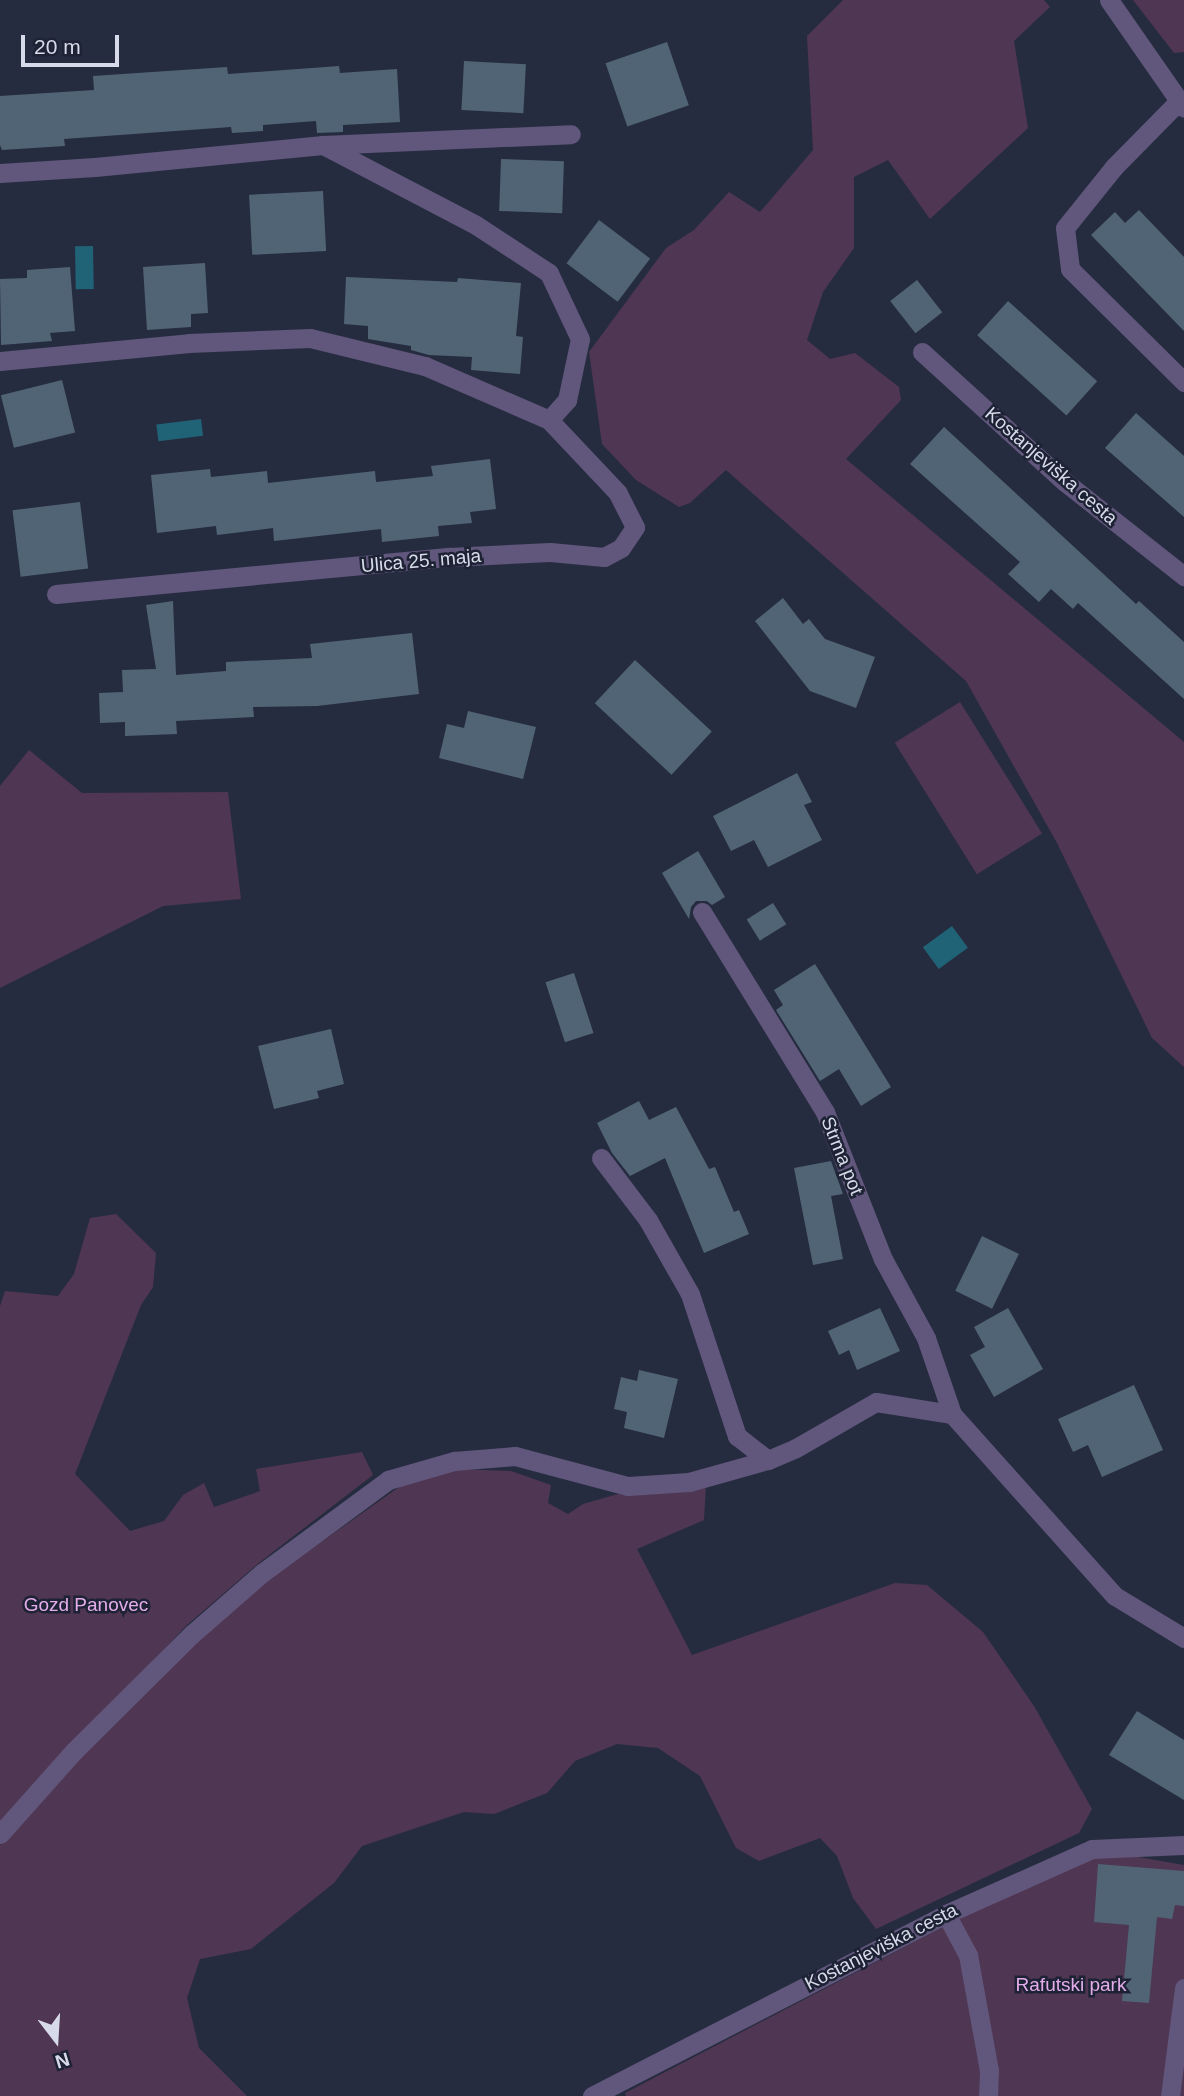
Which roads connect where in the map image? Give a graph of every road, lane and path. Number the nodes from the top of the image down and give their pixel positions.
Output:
1 (1109, 0) edge
2 (1182, 105) edge
3 (572, 134) dead end
4 (323, 145) junction
5 (0, 173) edge
6 (922, 352) dead end
7 (0, 361) edge
8 (1184, 382) edge
9 (549, 420) junction
10 (1184, 576) edge
11 (56, 594) dead end
12 (702, 912) dead end
13 (601, 1158) dead end
14 (952, 1414) junction
15 (768, 1460) junction
16 (1184, 1638) edge
17 (0, 1834) edge
18 (1184, 1845) edge
19 (946, 1914) junction
20 (1184, 1988) edge
21 (593, 2096) edge
22 (988, 2096) edge
23 (1170, 2096) edge

1 - 2 street
2 - 8 street
3 - 4 street
4 - 5 street
4 - 9 street
6 - 10 street, Kostanjeviška cesta
7 - 9 street, Ulica 25. maja
9 - 11 street, Ulica 25. maja
12 - 14 street, Strma pot
13 - 15 street
14 - 15 street
14 - 16 street, Strma pot
15 - 17 street
18 - 19 street, Kostanjeviška cesta
19 - 21 street, Kostanjeviška cesta
19 - 22 street
20 - 23 street

